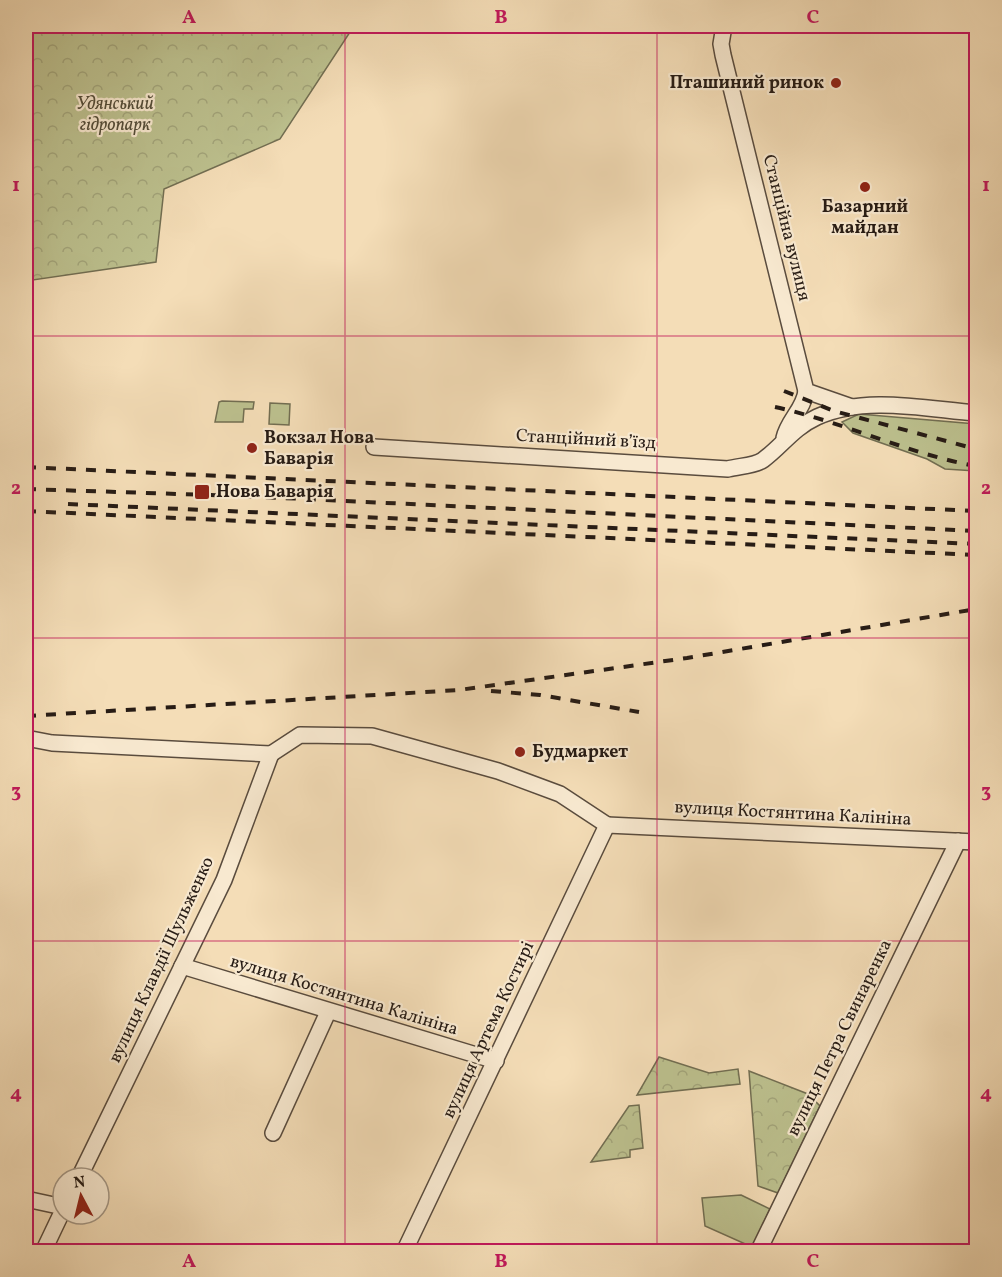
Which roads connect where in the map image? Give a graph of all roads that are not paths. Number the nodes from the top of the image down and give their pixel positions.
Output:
1 (724, 26) edge
2 (806, 391) junction
3 (852, 407) junction
4 (976, 413) edge
5 (784, 438) junction
6 (374, 447) dead end
7 (26, 738) edge
8 (271, 754) junction
9 (607, 825) junction
10 (958, 841) junction
11 (976, 842) edge
12 (182, 966) junction
13 (328, 1012) junction
14 (496, 1061) junction
15 (273, 1133) dead end
16 (85, 1166) edge
17 (26, 1199) edge
18 (51, 1206) edge
19 (55, 1226) edge
20 (43, 1251) edge
21 (404, 1251) edge
22 (758, 1251) edge

1 - 2 street, Станційна вулиця
2 - 3 street
2 - 5 street
3 - 4 street
3 - 5 street
5 - 6 street, Станційний в’їзд
7 - 8 street
8 - 9 street
8 - 12 street, вулиця Клавдії Шульженко
9 - 10 street, вулиця Костянтина Калініна
9 - 14 street, вулиця Артема Костирі
10 - 11 street, вулиця Костянтина Калініна
10 - 22 street, вулиця Петра Свинаренка
12 - 13 street, вулиця Костянтина Калініна
12 - 16 street, вулиця Клавдії Шульженко
13 - 14 street, вулиця Костянтина Калініна
13 - 15 street
14 - 21 street, вулиця Артема Костирі
17 - 18 street
19 - 20 street

